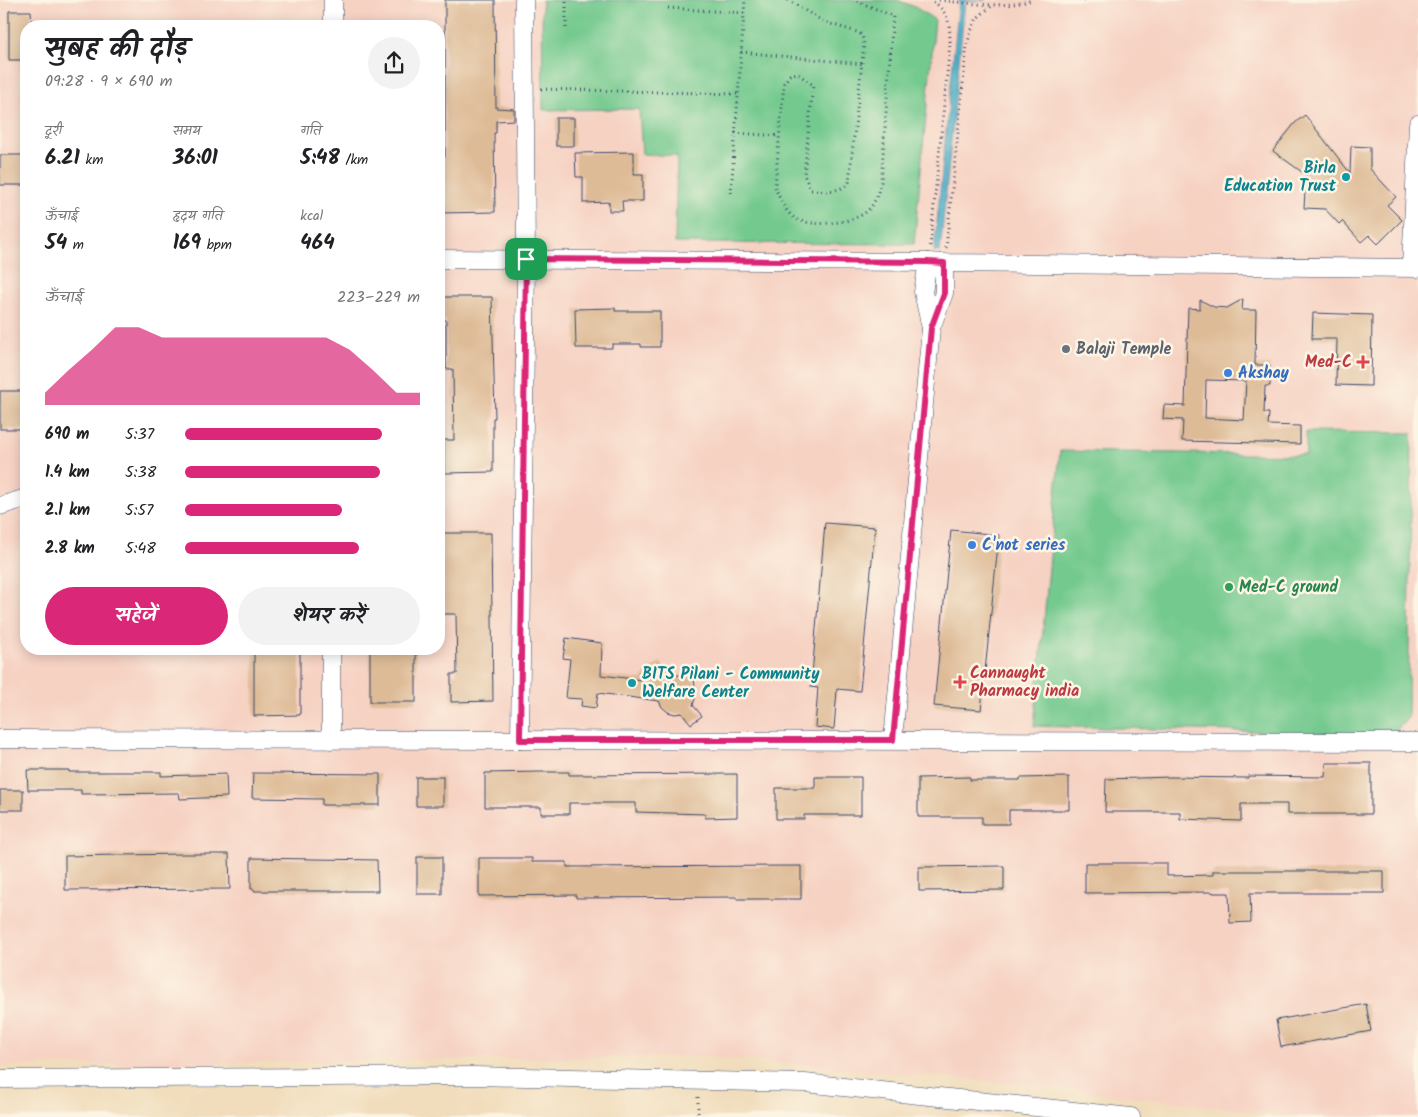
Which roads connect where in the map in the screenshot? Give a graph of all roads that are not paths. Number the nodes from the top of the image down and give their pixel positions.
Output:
1 (334, 0) edge
2 (524, 0) edge
3 (333, 20) edge
4 (1418, 124) edge
5 (445, 259) edge
6 (526, 259) junction
7 (936, 262) junction
8 (1414, 268) edge
9 (20, 500) edge
10 (0, 506) edge
11 (331, 655) edge
12 (0, 739) edge
13 (331, 740) junction
14 (520, 740) junction
15 (893, 740) junction
16 (1418, 742) edge
17 (0, 1079) edge
18 (1132, 1117) edge

1 - 3 street
2 - 6 street
4 - 8 street
5 - 6 street
6 - 7 street
6 - 14 street
7 - 8 street
7 - 15 street
9 - 10 street
11 - 13 street
12 - 13 street
13 - 14 street
14 - 15 street
15 - 16 street
17 - 18 street

